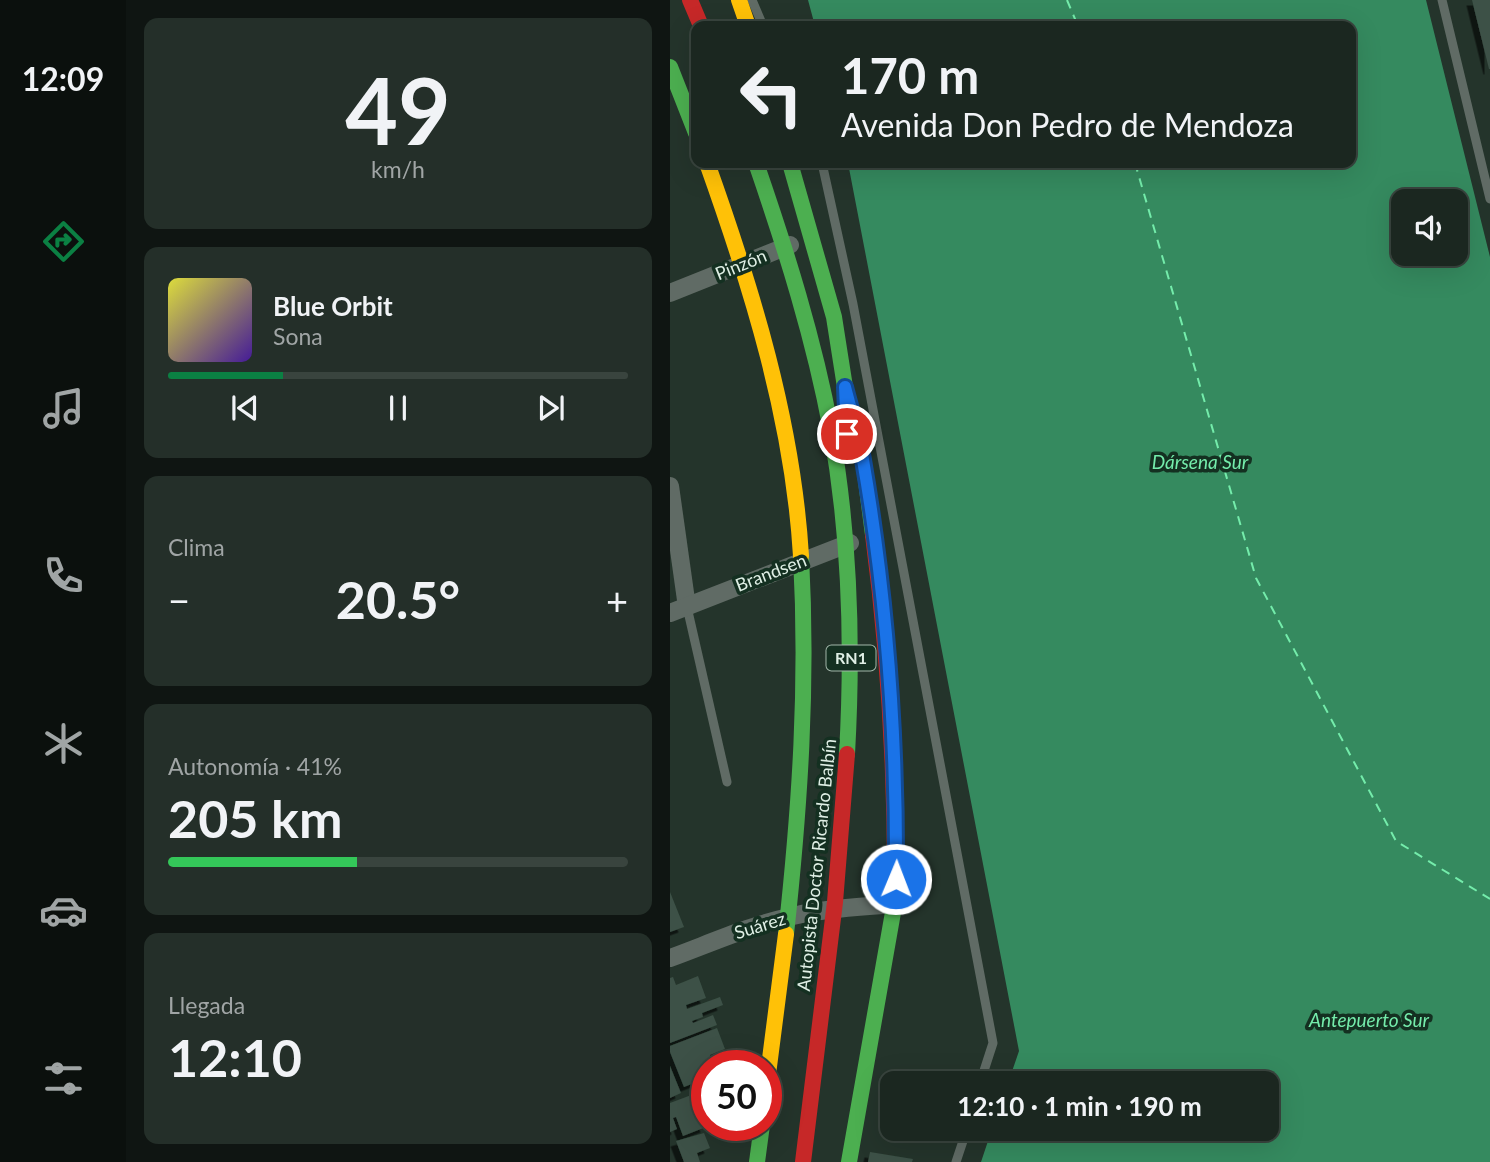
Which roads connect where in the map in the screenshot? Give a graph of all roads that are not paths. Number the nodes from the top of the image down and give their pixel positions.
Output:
1 (690, 0) edge
2 (739, 0) edge
3 (752, 0) edge
4 (1442, 0) edge
5 (699, 21) edge
6 (746, 21) edge
7 (761, 21) edge
8 (670, 67) edge
9 (691, 120) edge
10 (709, 168) edge
11 (758, 168) edge
12 (792, 168) edge
13 (823, 168) edge
14 (1490, 199) edge
15 (812, 236) junction
16 (670, 293) edge
17 (845, 387) junction
18 (670, 486) edge
19 (873, 534) junction
20 (842, 546) junction
21 (678, 610) edge
22 (727, 782) dead end
23 (895, 904) junction
24 (827, 909) junction
25 (670, 958) edge
26 (771, 1050) edge
27 (984, 1071) edge
28 (760, 1141) edge
29 (962, 1141) edge
30 (757, 1162) edge
31 (794, 1162) edge
32 (803, 1162) edge
33 (849, 1162) edge
34 (956, 1162) edge

1 - 5 main road
2 - 6 main road
3 - 7 lane
4 - 14 lane
8 - 9 main road
10 - 26 main road, Autopista Doctor Ricardo Balbín / RN1
11 - 32 main road, Autopista Doctor Ricardo Balbín / RN1
12 - 15 main road
13 - 27 lane
15 - 16 street, Pinzón
15 - 17 main road
17 - 19 main road
17 - 20 main road
18 - 21 street
19 - 20 street, Brandsen
19 - 23 main road
20 - 21 street, Brandsen
20 - 24 main road
21 - 22 lane
23 - 24 street, Suárez
23 - 33 main road
24 - 25 street, Suárez
24 - 31 main road
28 - 30 main road
29 - 34 lane

